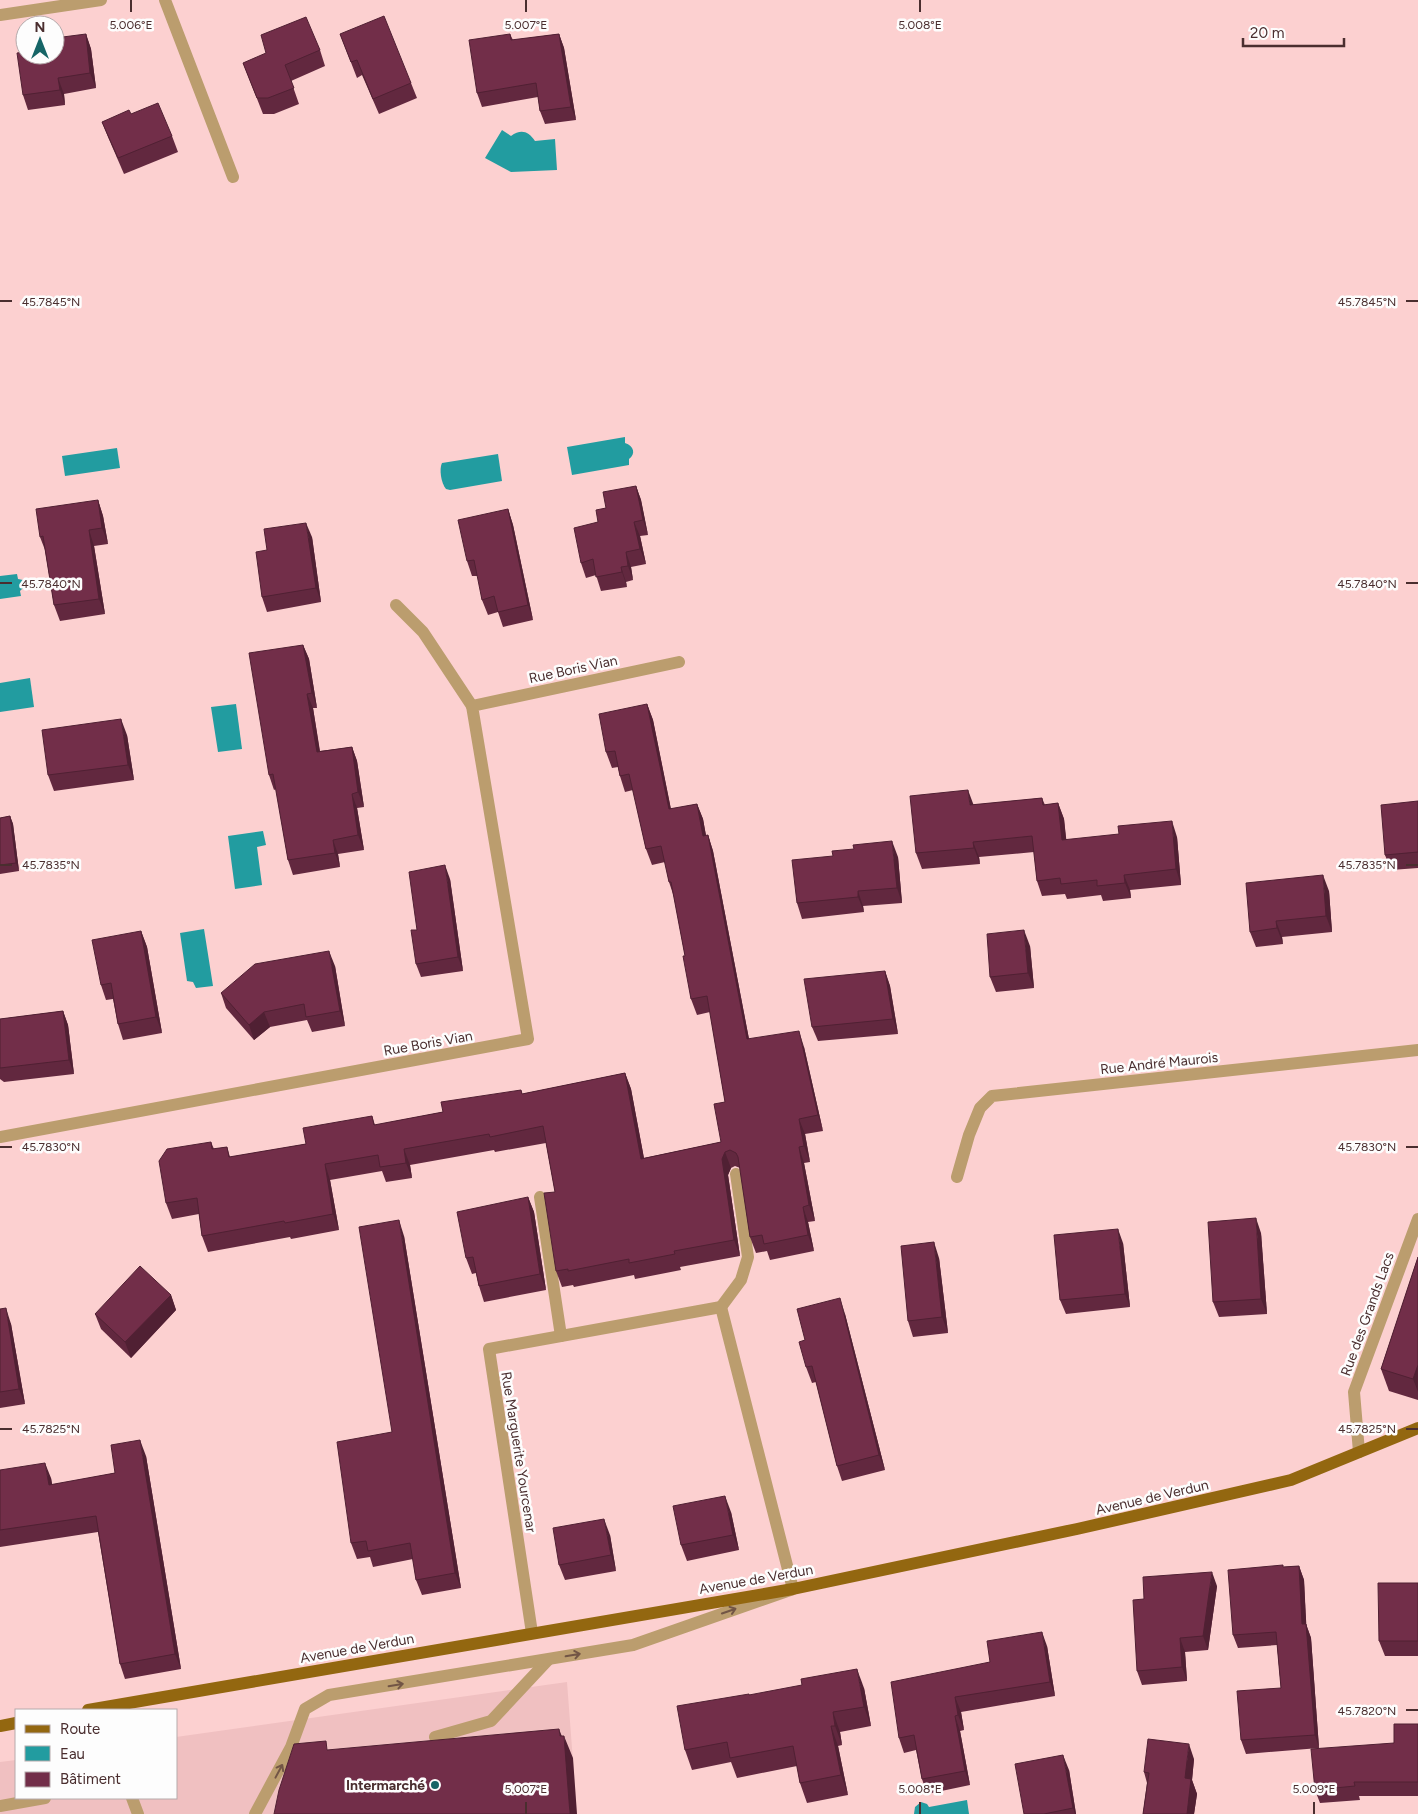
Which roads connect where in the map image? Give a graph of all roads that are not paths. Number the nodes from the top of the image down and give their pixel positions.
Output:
1 (101, 0) edge
2 (165, 0) edge
3 (0, 14) edge
4 (234, 177) dead end
5 (396, 605) dead end
6 (680, 662) dead end
7 (472, 706) junction
8 (1418, 1050) edge
9 (0, 1137) edge
10 (736, 1174) edge
11 (958, 1177) dead end
12 (540, 1197) dead end
13 (1418, 1219) edge
14 (721, 1307) junction
15 (561, 1336) junction
16 (1418, 1428) edge
17 (1359, 1452) junction
18 (793, 1589) junction
19 (532, 1633) junction
20 (548, 1660) junction
21 (94, 1709) edge
22 (435, 1738) edge
23 (39, 1799) edge
24 (132, 1799) edge
25 (0, 1806) edge
26 (138, 1814) edge
27 (256, 1814) edge

1 - 3 street
2 - 4 street
5 - 7 street, Rue Boris Vian
6 - 7 street, Rue Boris Vian
7 - 9 street, Rue Boris Vian
8 - 11 street, Rue André Maurois
10 - 14 street
12 - 15 street
13 - 17 street, Rue des Grands Lacs
14 - 15 street, Rue Marguerite Yourcenar
14 - 18 street
15 - 19 street, Rue Marguerite Yourcenar
16 - 17 main road, Avenue de Verdun
17 - 18 main road, Avenue de Verdun
18 - 19 main road, Avenue de Verdun
20 -> 18 street
19 - 21 main road, Avenue de Verdun
20 - 22 street
27 -> 20 street
23 - 25 street
24 - 26 street

